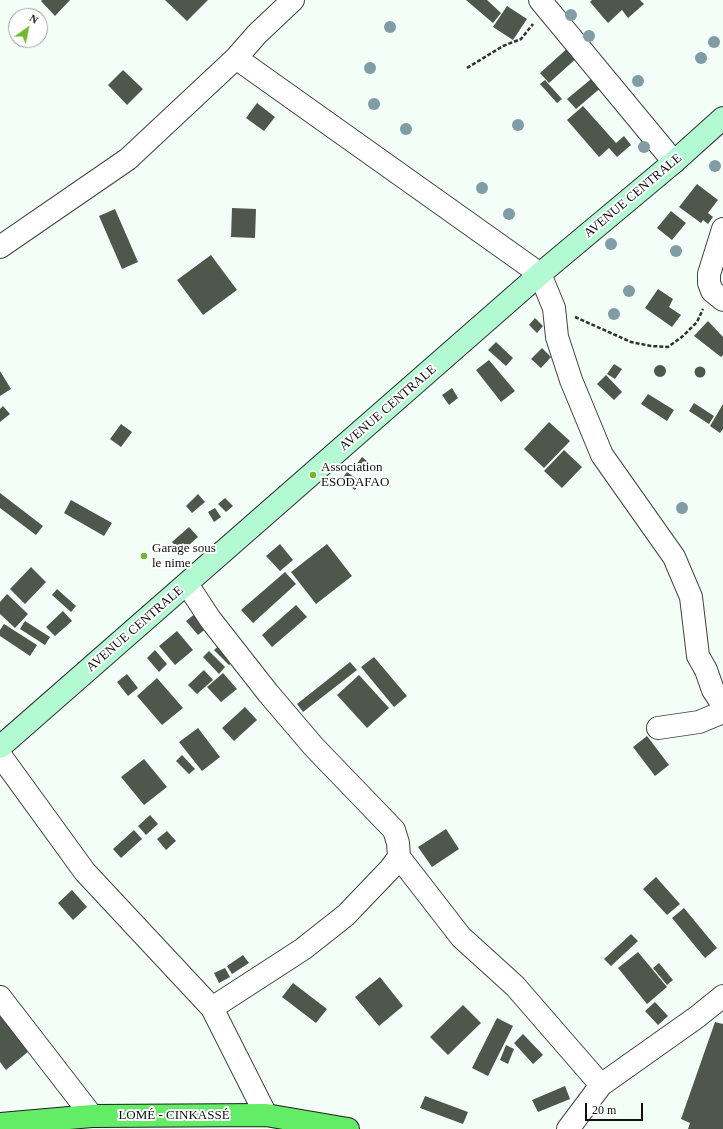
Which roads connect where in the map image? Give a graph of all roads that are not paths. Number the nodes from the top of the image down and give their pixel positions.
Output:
1 (293, 0) edge
2 (543, 3) edge
3 (236, 58) junction
4 (723, 118) edge
5 (674, 162) junction
6 (723, 229) edge
7 (0, 247) edge
8 (540, 274) junction
9 (718, 295) edge
10 (187, 584) junction
11 (723, 705) edge
12 (723, 712) edge
13 (658, 728) dead end
14 (0, 747) edge
15 (0, 756) edge
16 (399, 857) junction
17 (0, 996) edge
18 (723, 996) edge
19 (212, 1008) junction
20 (600, 1085) junction
21 (92, 1116) junction
22 (266, 1116) junction
23 (0, 1124) edge
24 (348, 1129) edge
25 (568, 1129) edge

1 - 3 street
2 - 5 street
3 - 7 street
3 - 8 street
4 - 5 main road, AVENUE CENTRALE
5 - 8 main road, AVENUE CENTRALE
6 - 9 street
8 - 10 main road, AVENUE CENTRALE
8 - 11 street
10 - 14 main road, AVENUE CENTRALE
10 - 16 street
12 - 13 street
15 - 19 street
16 - 19 street
16 - 20 street
17 - 21 street
18 - 20 street
19 - 22 street
20 - 25 street
21 - 22 highway, LOMÉ - CINKASSÉ
21 - 23 highway, LOMÉ - CINKASSÉ
22 - 24 highway, LOMÉ - CINKASSÉ

